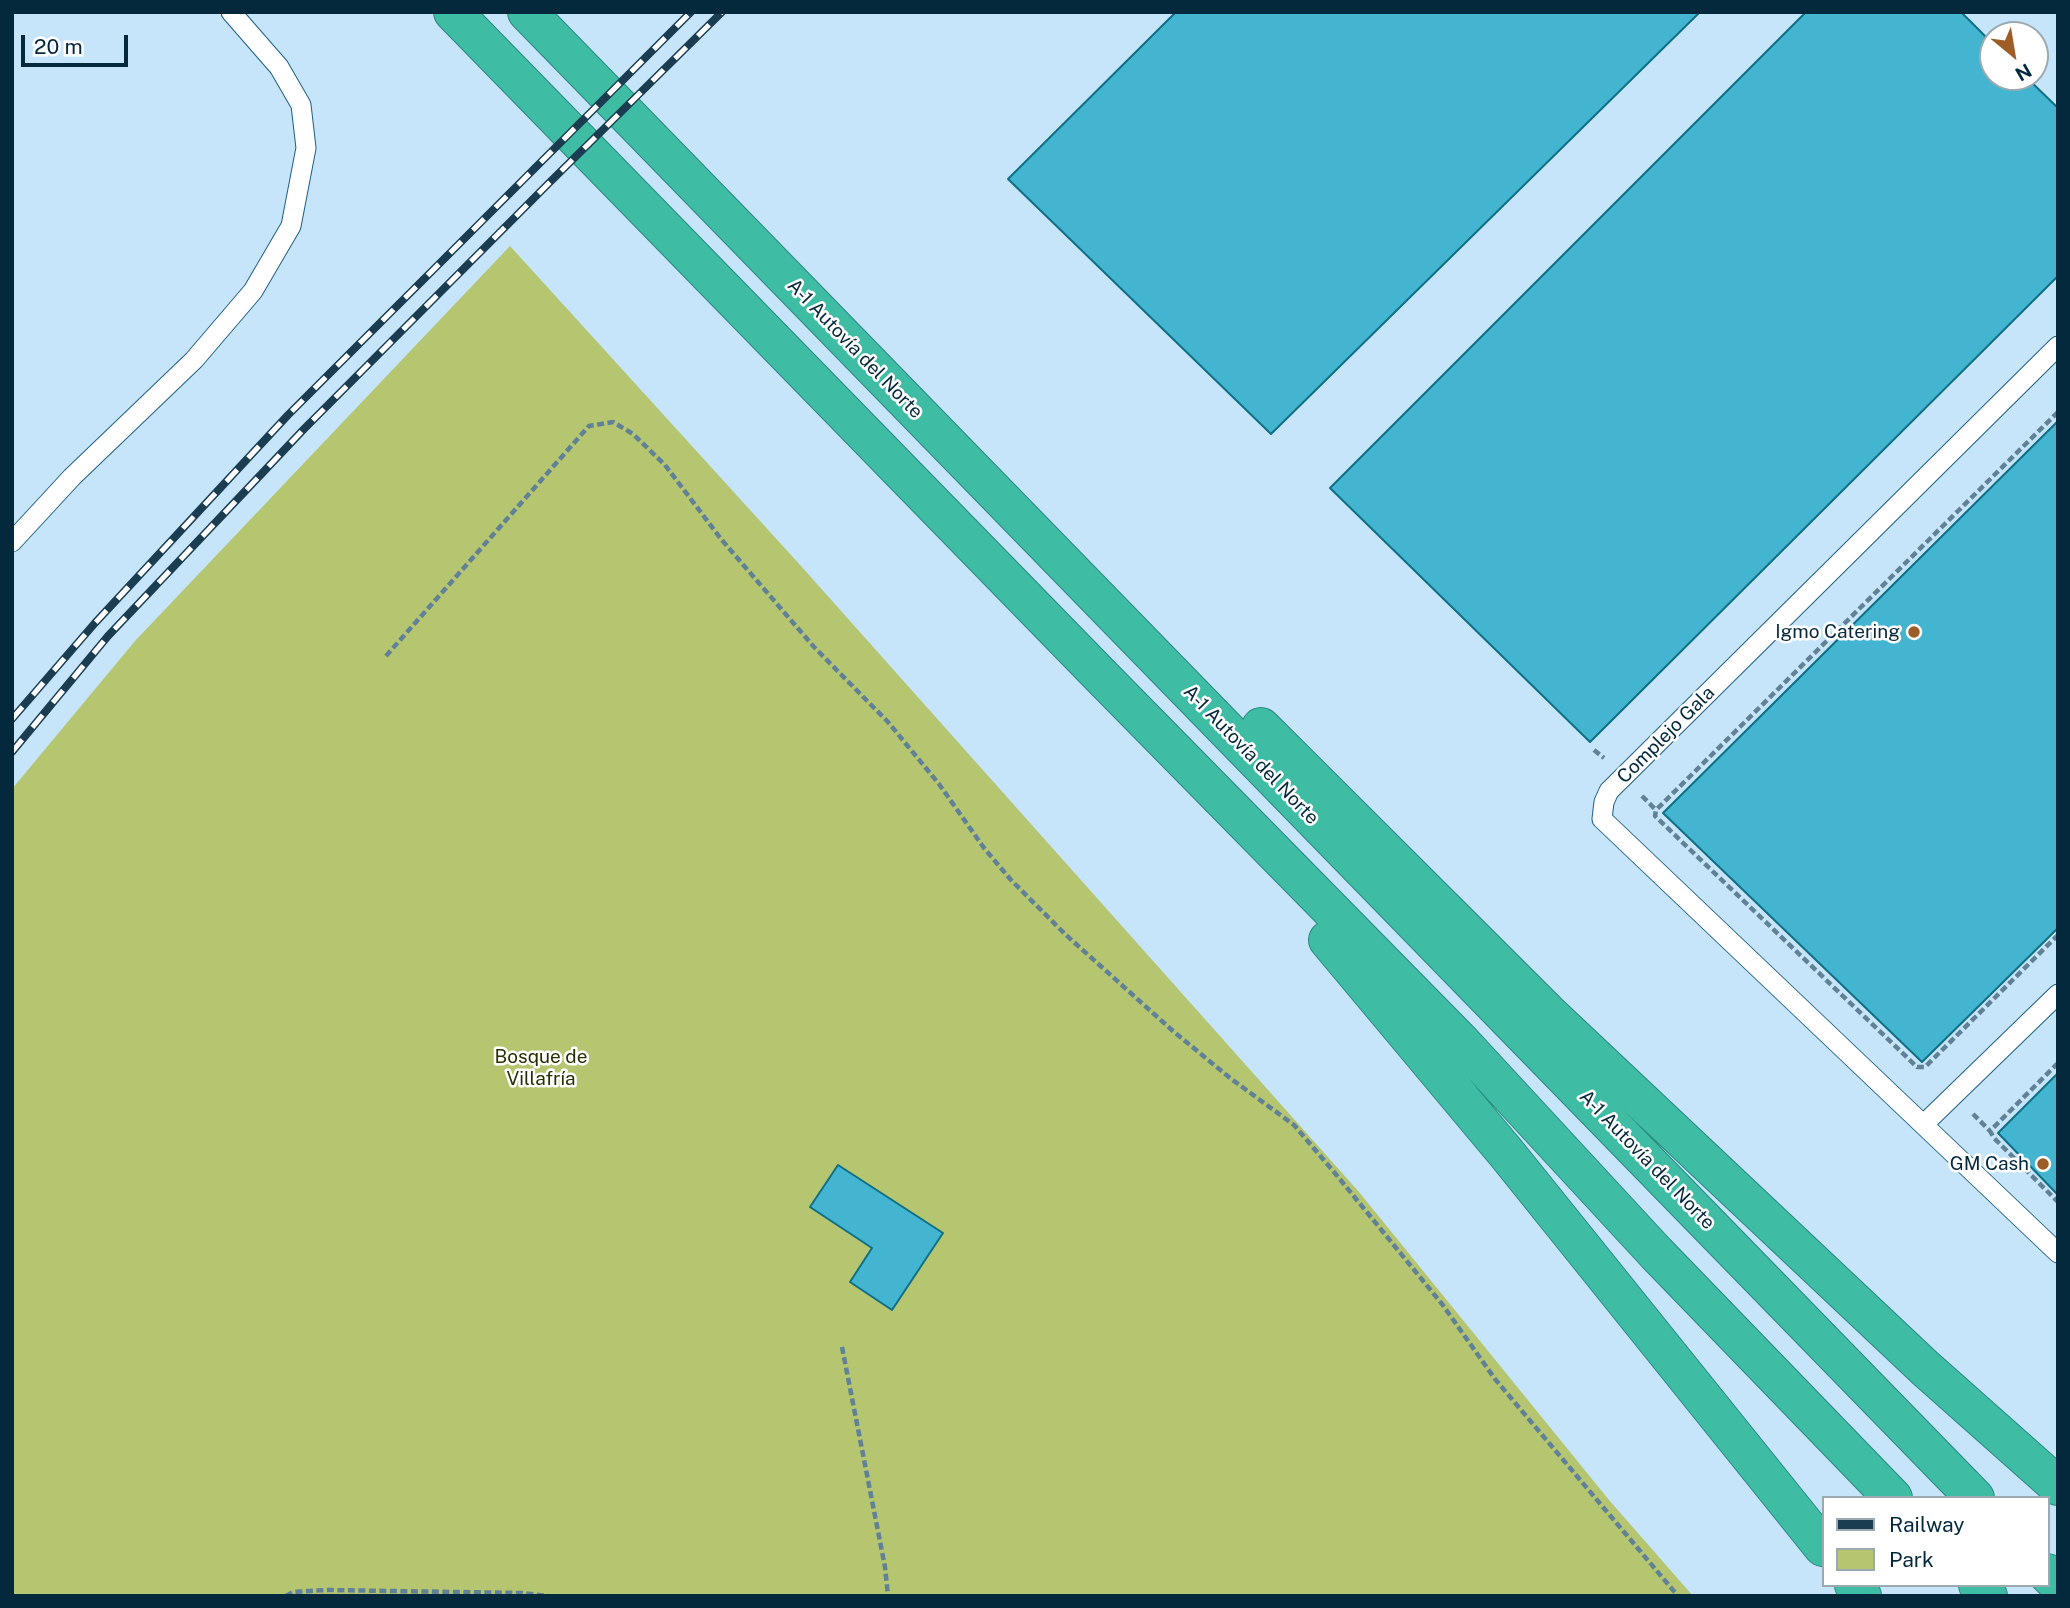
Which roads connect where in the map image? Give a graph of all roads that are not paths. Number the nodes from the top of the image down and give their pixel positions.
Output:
1 (231, 12) edge
2 (453, 12) edge
3 (527, 12) edge
4 (2058, 346) edge
5 (12, 542) edge
6 (1086, 586) junction
7 (1101, 676) junction
8 (2058, 994) edge
9 (1924, 1124) junction
10 (2058, 1253) edge
11 (2058, 1486) edge
12 (1891, 1496) edge
13 (1973, 1496) edge
14 (1822, 1546) edge

1 - 5 lane
2 - 7 highway
3 - 6 highway, A-1 Autovía del Norte
4 - 9 lane, Complejo Gala
6 - 11 highway
6 - 13 highway, A-1 Autovía del Norte
7 - 12 highway
7 - 14 highway
8 - 9 lane
9 - 10 lane, Complejo Gala

